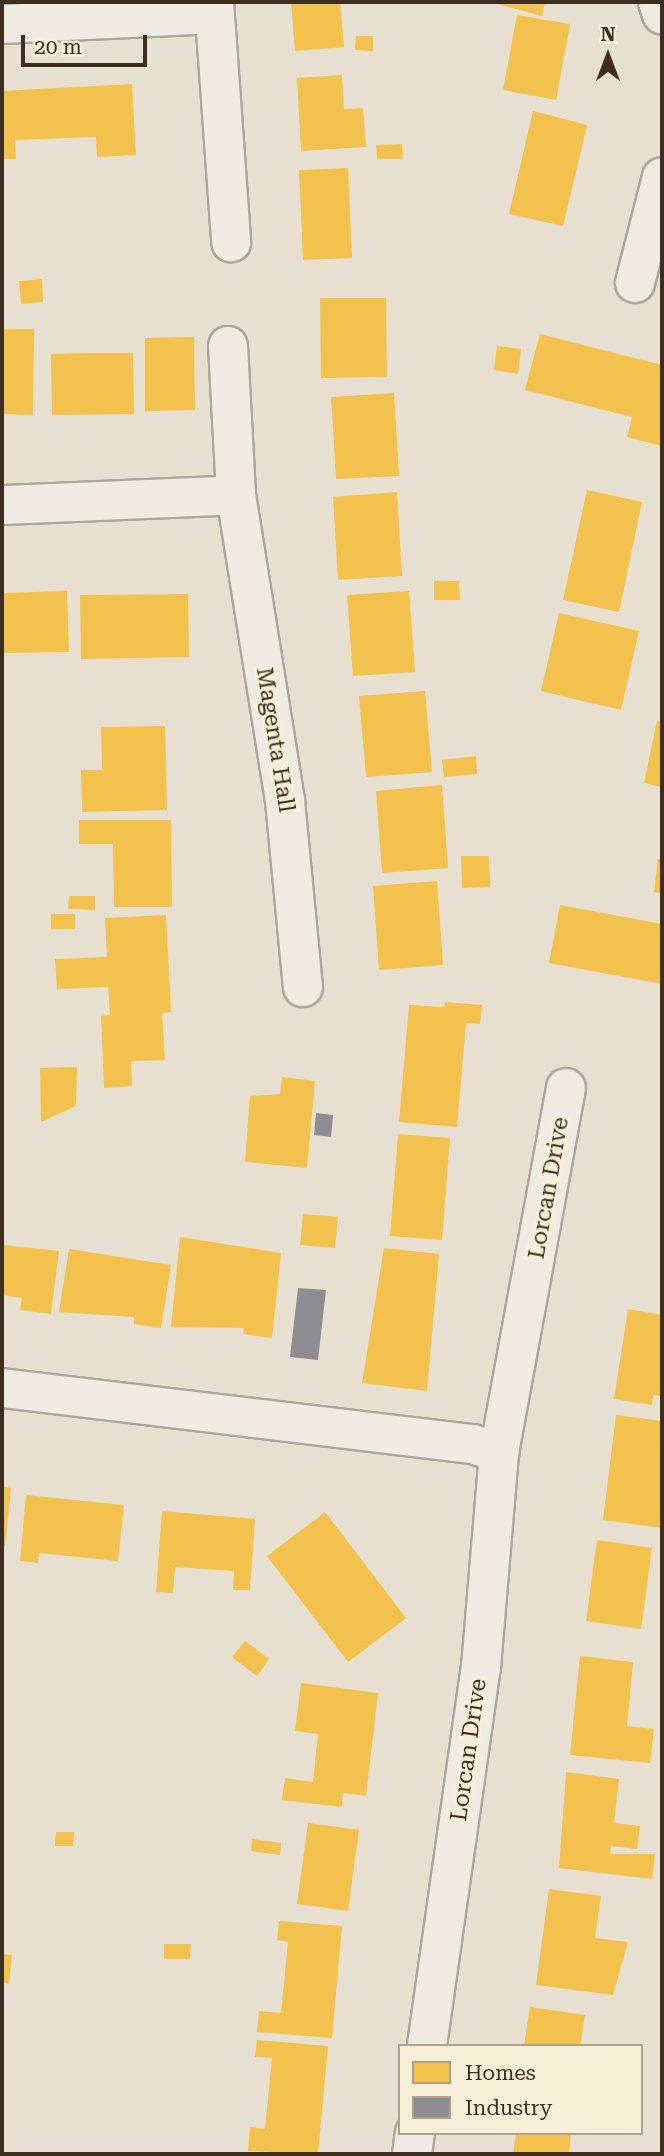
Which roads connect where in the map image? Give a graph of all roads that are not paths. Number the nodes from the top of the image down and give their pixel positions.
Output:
1 (658, 2) edge
2 (214, 8) edge
3 (662, 14) edge
4 (2, 24) edge
5 (662, 177) edge
6 (231, 242) dead end
7 (635, 283) dead end
8 (228, 346) dead end
9 (236, 495) junction
10 (2, 505) edge
11 (303, 987) dead end
12 (566, 1088) dead end
13 (2, 1388) edge
14 (499, 1453) junction
15 (427, 2044) edge
16 (415, 2135) edge
17 (412, 2154) edge

1 - 3 street
2 - 4 street
2 - 6 street
5 - 7 street
8 - 9 street, Magenta Hall
9 - 10 street
9 - 11 street, Magenta Hall
12 - 14 street, Lorcan Drive
13 - 14 street
14 - 15 street, Lorcan Drive
16 - 17 street

